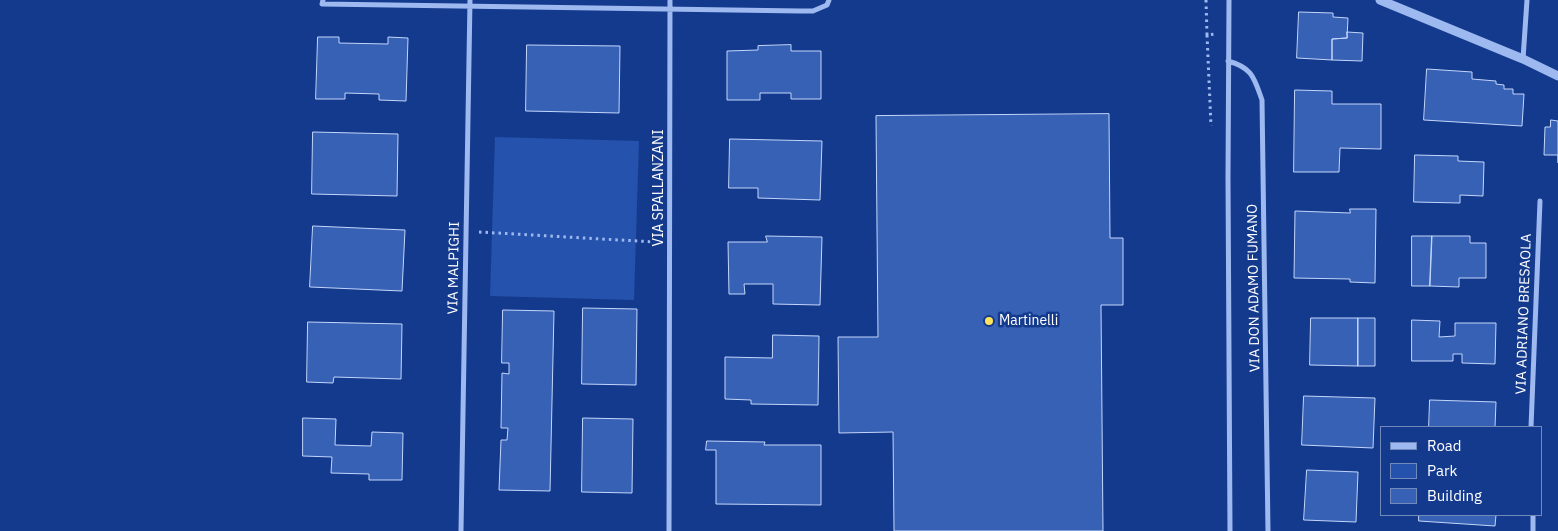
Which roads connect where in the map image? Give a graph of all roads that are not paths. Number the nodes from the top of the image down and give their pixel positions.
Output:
1 (323, 0) edge
2 (670, 0) edge
3 (829, 0) edge
4 (1229, 0) edge
5 (1380, 0) edge
6 (1527, 0) edge
7 (470, 3) edge
8 (670, 9) junction
9 (1523, 58) junction
10 (1228, 62) junction
11 (1558, 76) edge
12 (1540, 201) dead end
13 (1531, 426) edge
14 (1533, 516) edge
15 (461, 531) edge
16 (669, 531) edge
17 (1230, 531) edge
18 (1268, 531) edge
19 (1533, 531) edge

1 - 7 street
2 - 8 street
3 - 8 street
4 - 10 street, VIA DON ADAMO FUMANO
5 - 9 street
6 - 9 street
7 - 8 street
7 - 15 street, VIA MALPIGHI
8 - 16 street, VIA SPALLANZANI
9 - 11 street
10 - 17 street, VIA DON ADAMO FUMANO
10 - 18 street, VIA DON ADAMO FUMANO
12 - 13 street, VIA ADRIANO BRESAOLA
14 - 19 street

